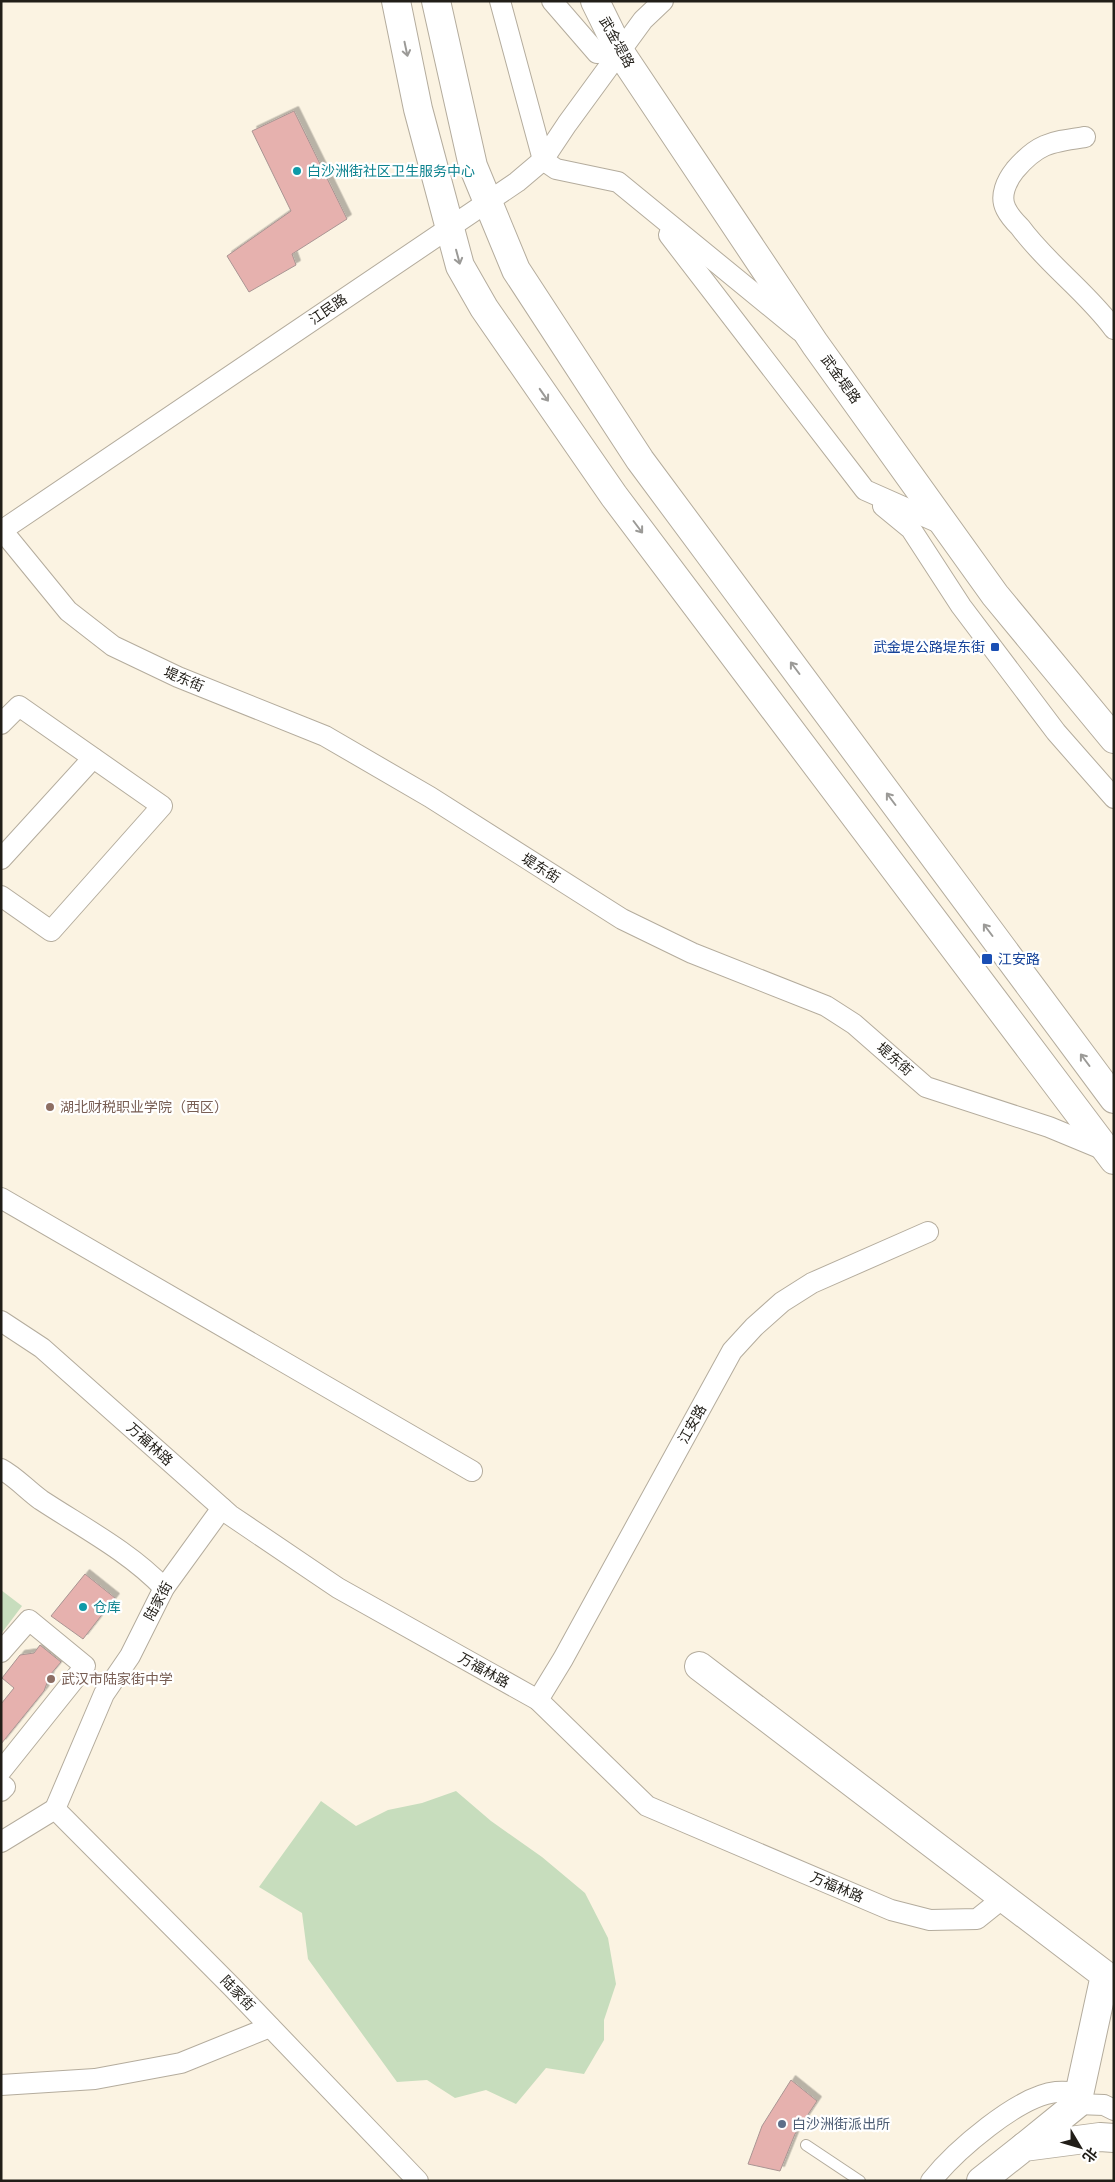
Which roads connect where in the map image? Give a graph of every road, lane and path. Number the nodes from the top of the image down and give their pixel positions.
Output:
1 (396, 1) edge
2 (436, 1) edge
3 (500, 1) edge
4 (552, 1) edge
5 (663, 1) edge
6 (602, 5) edge
7 (620, 52) junction
8 (1085, 137) dead end
9 (543, 160) junction
10 (488, 201) junction
11 (648, 208) junction
12 (450, 227) junction
13 (1114, 328) edge
14 (815, 344) junction
15 (864, 490) junction
16 (946, 526) junction
17 (1, 530) edge
18 (1, 724) edge
19 (1114, 739) edge
20 (93, 758) junction
21 (1114, 798) edge
22 (1, 859) edge
23 (1, 896) edge
24 (1114, 1099) edge
25 (1111, 1155) edge
26 (1, 1198) edge
27 (928, 1232) dead end
28 (1, 1321) edge
29 (1, 1469) edge
30 (472, 1470) dead end
31 (222, 1508) junction
32 (164, 1588) junction
33 (1, 1652) edge
34 (699, 1666) dead end
35 (538, 1700) junction
36 (1, 1771) edge
37 (1, 1784) edge
38 (1, 1791) edge
39 (55, 1809) junction
40 (1, 1842) edge
41 (1002, 1899) junction
42 (270, 2027) junction
43 (1, 2085) edge
44 (1079, 2099) junction
45 (1114, 2110) edge
46 (1114, 2138) edge
47 (806, 2145) dead end
48 (1024, 2147) junction
49 (418, 2181) edge
50 (860, 2181) edge
51 (931, 2181) edge
52 (982, 2181) edge

1 -> 12 main road
2 - 10 main road
3 - 9 street
4 - 7 street
5 - 7 street, 江民路
6 - 7 main road, 武金堤路
7 - 9 street, 江民路
7 - 14 main road, 武金堤路
8 - 13 street
9 - 10 street, 江民路
9 - 11 street
10 - 12 street, 江民路
24 -> 10 main road
11 - 14 street
11 - 15 street
12 - 17 street, 江民路
12 -> 25 main road
14 - 16 main road, 武金堤路
15 - 16 street
15 - 21 street
16 - 19 main road, 武金堤路
17 - 25 street, 堤东街
18 - 20 street
20 - 22 street
20 - 23 street
26 - 30 street
27 - 35 street, 江安路
28 - 31 street, 万福林路
29 - 32 street
31 - 32 street, 陆家街
31 - 35 street, 万福林路
32 - 39 street, 陆家街
33 - 36 street
34 - 41 main road
35 - 41 street, 万福林路
37 - 38 street
39 - 40 street
39 - 42 street, 陆家街
41 - 44 main road
42 - 43 street
42 - 49 street, 陆家街
44 - 45 street
44 - 48 main road
44 - 51 street
46 - 48 main road
47 - 50 lane
48 - 52 main road

